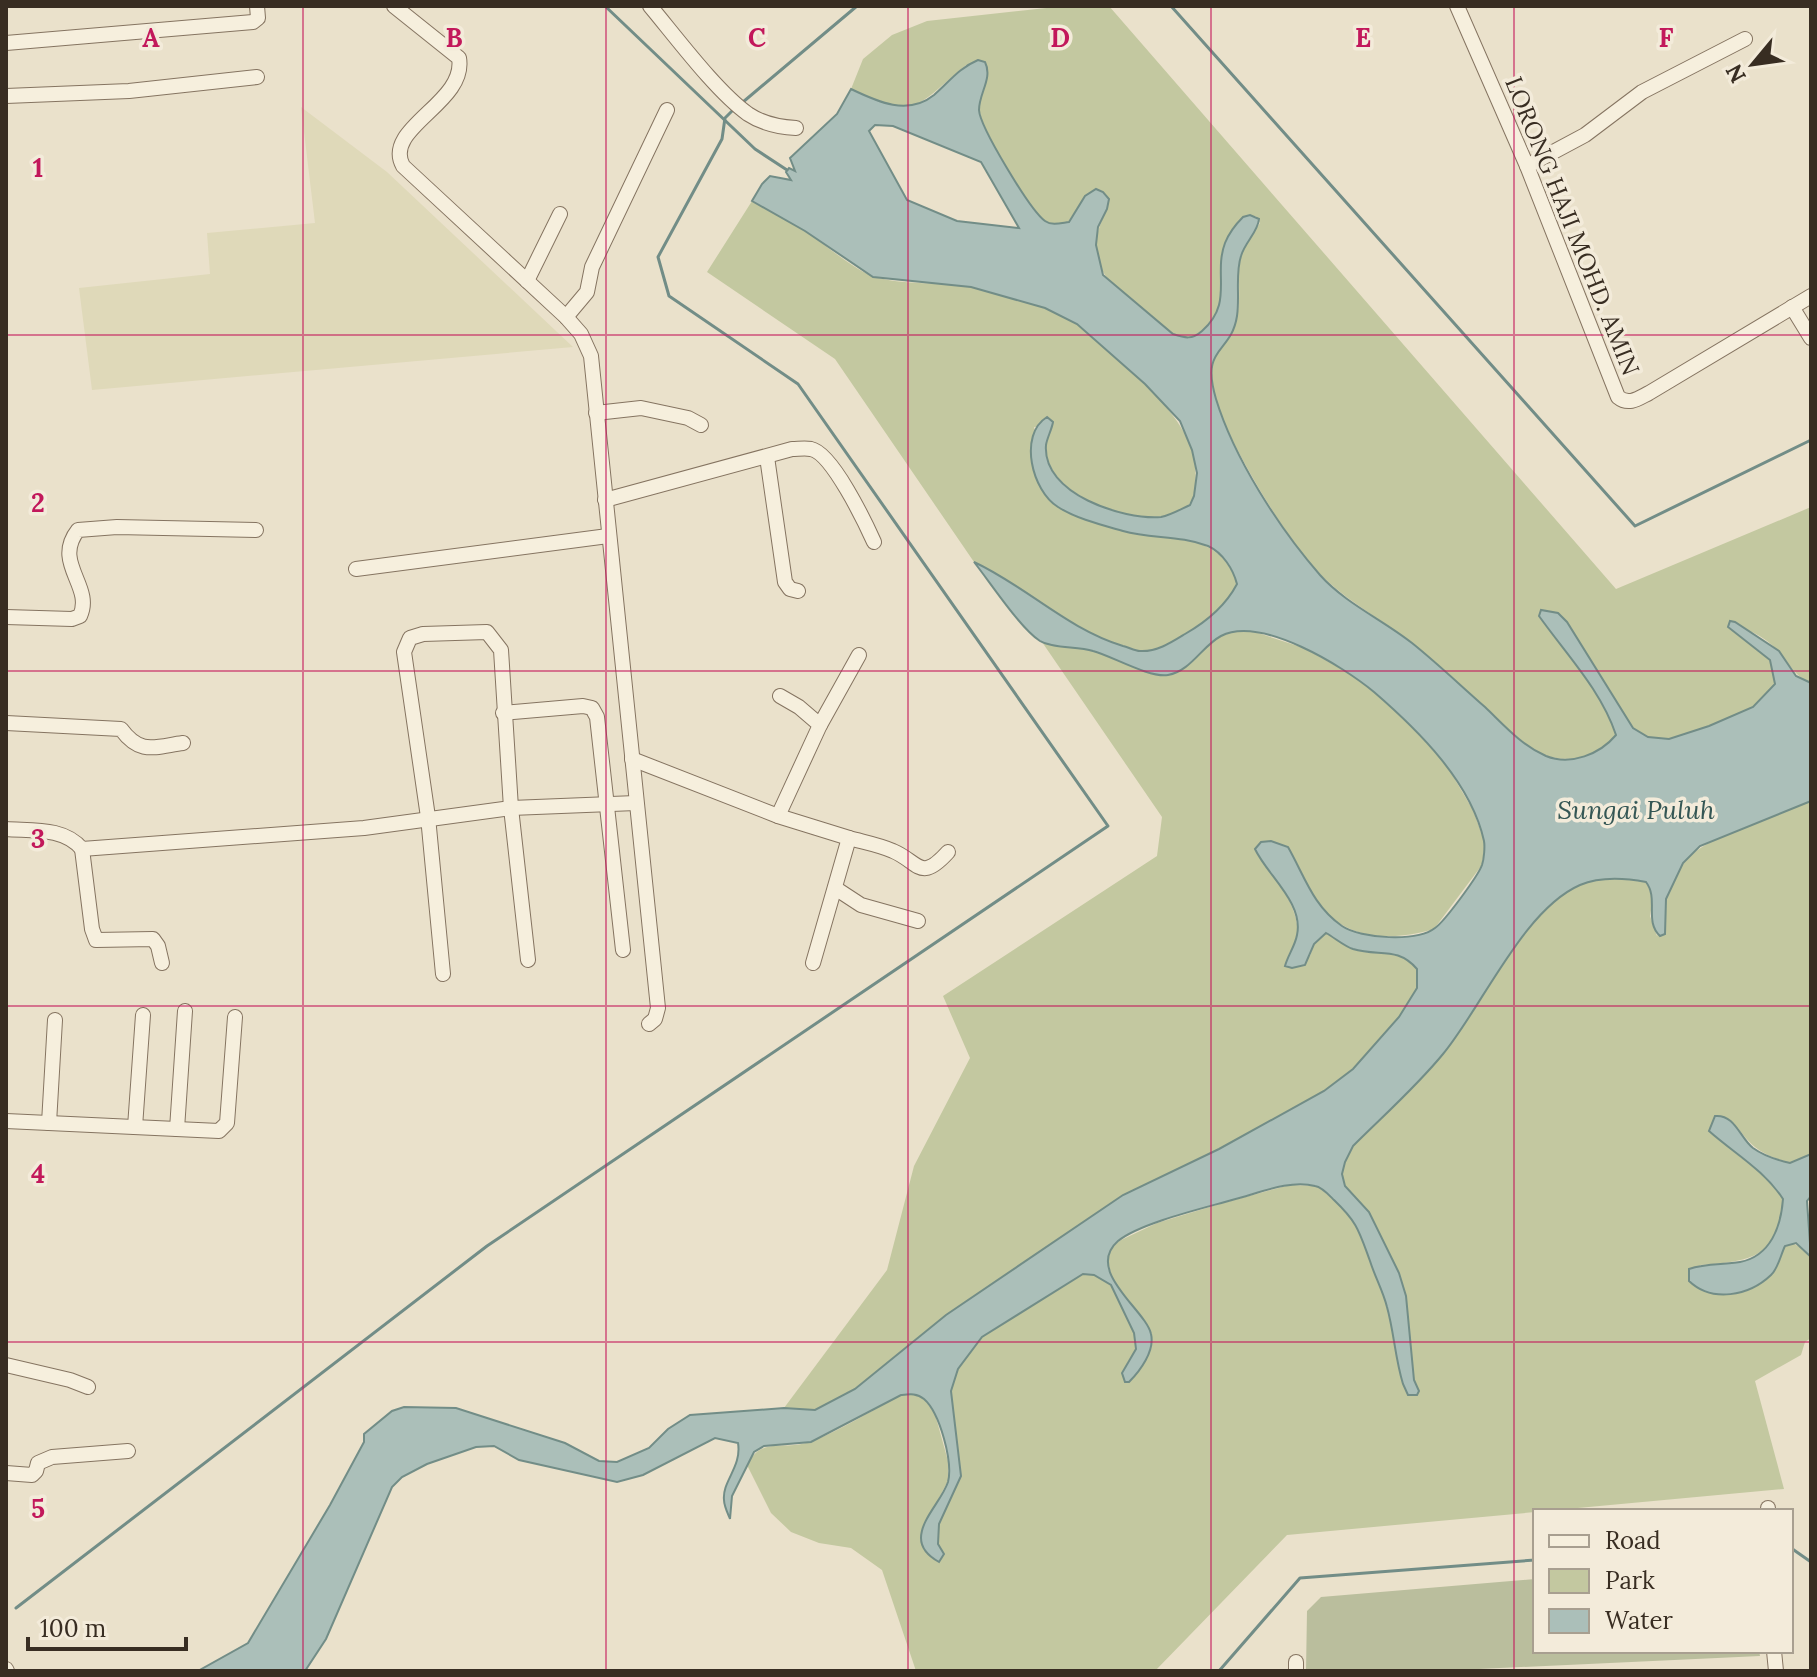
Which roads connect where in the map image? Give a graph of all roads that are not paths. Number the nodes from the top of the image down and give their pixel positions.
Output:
1 (257, 6) edge
2 (394, 6) edge
3 (650, 6) edge
4 (1457, 6) edge
5 (1745, 39) dead end
6 (6, 43) edge
7 (257, 77) dead end
8 (6, 96) edge
9 (667, 110) dead end
10 (796, 128) dead end
11 (1527, 166) junction
12 (560, 214) dead end
13 (527, 281) junction
14 (1811, 296) edge
15 (1792, 307) junction
16 (566, 317) junction
17 (1811, 338) edge
18 (596, 413) junction
19 (701, 425) dead end
20 (767, 457) junction
21 (605, 500) junction
22 (256, 530) dead end
23 (608, 536) junction
24 (874, 542) dead end
25 (356, 569) dead end
26 (798, 591) dead end
27 (6, 617) edge
28 (859, 655) dead end
29 (780, 696) dead end
30 (503, 713) junction
31 (6, 723) edge
32 (820, 725) junction
33 (183, 743) dead end
34 (632, 759) junction
35 (605, 803) junction
36 (636, 803) junction
37 (511, 808) junction
38 (778, 816) junction
39 (428, 817) junction
40 (6, 829) edge
41 (849, 838) junction
42 (82, 849) junction
43 (948, 852) dead end
44 (835, 888) junction
45 (918, 921) dead end
46 (623, 950) dead end
47 (528, 960) dead end
48 (162, 963) dead end
49 (813, 963) dead end
50 (443, 974) dead end
51 (185, 1011) dead end
52 (143, 1015) dead end
53 (235, 1017) dead end
54 (55, 1020) dead end
55 (649, 1024) dead end
56 (6, 1121) edge
57 (49, 1123) junction
58 (135, 1127) junction
59 (177, 1129) junction
60 (6, 1365) edge
61 (88, 1387) dead end
62 (128, 1451) dead end
63 (6, 1473) edge

1 - 6 street
2 - 13 street
3 - 10 street
4 - 11 street, LORONG HAJI MOHD. AMIN
5 - 11 street
7 - 8 street
9 - 16 street
11 - 15 street, LORONG HAJI MOHD. AMIN
12 - 13 street
13 - 16 street
14 - 15 street, LORONG HAJI MOHD. AMIN
15 - 17 street
16 - 18 street
18 - 19 street
18 - 21 street
20 - 21 street
20 - 24 street
20 - 26 street
21 - 23 street
22 - 27 street
23 - 25 street
23 - 34 street
28 - 32 street
29 - 32 street
30 - 35 street
30 - 37 street
30 - 39 street
31 - 33 street
32 - 38 street
34 - 36 street
34 - 38 street
35 - 36 street
35 - 37 street
35 - 46 street
36 - 55 street
37 - 39 street
37 - 47 street
38 - 41 street
39 - 42 street
39 - 50 street
40 - 42 street
41 - 43 street
41 - 44 street
42 - 48 street
44 - 45 street
44 - 49 street
51 - 59 street
52 - 58 street
53 - 59 street
54 - 57 street
56 - 57 street
57 - 58 street
58 - 59 street
60 - 61 street
62 - 63 street

